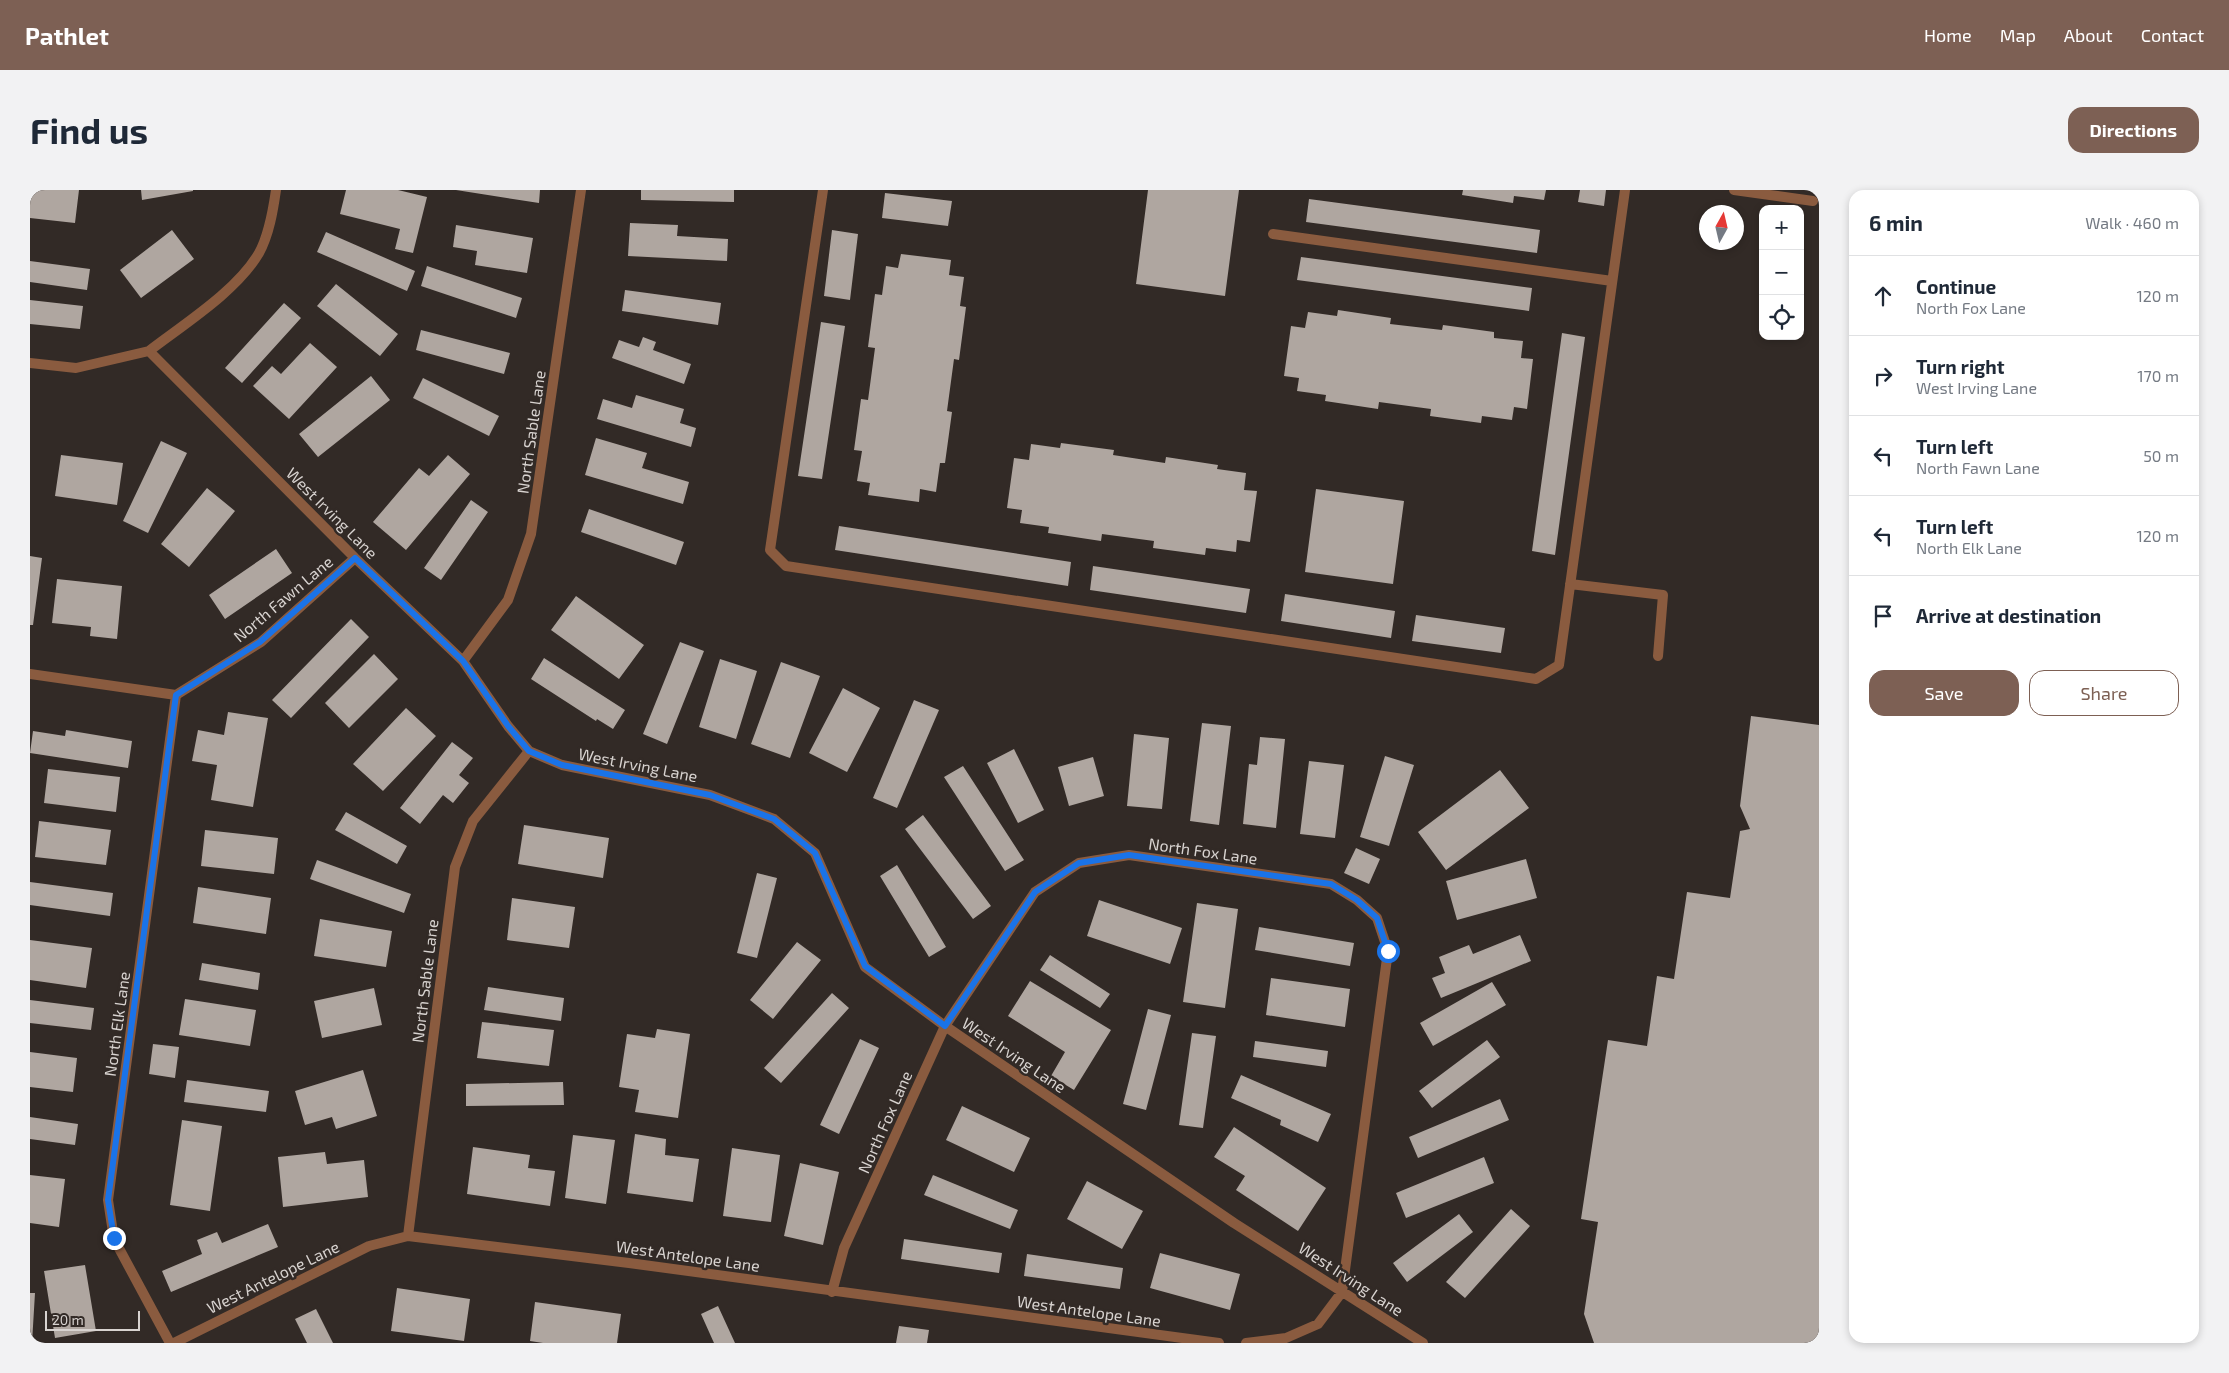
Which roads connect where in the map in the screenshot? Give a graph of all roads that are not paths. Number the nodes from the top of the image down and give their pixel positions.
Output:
1 (276, 190) edge
2 (581, 190) edge
3 (823, 190) edge
4 (1625, 190) edge
5 (1734, 190) edge
6 (1813, 201) dead end
7 (1273, 234) dead end
8 (1612, 281) junction
9 (149, 351) junction
10 (30, 363) edge
11 (355, 558) junction
12 (1570, 584) junction
13 (1658, 656) dead end
14 (463, 661) junction
15 (30, 674) edge
16 (176, 695) junction
17 (529, 751) junction
18 (945, 1026) junction
19 (408, 1236) junction
20 (832, 1292) junction
21 (1342, 1292) junction
22 (172, 1343) edge
23 (1220, 1343) edge
24 (1246, 1343) edge
25 (1423, 1343) edge

1 - 9 street
2 - 14 street, North Sable Lane
3 - 12 street
4 - 8 street
5 - 6 street
7 - 8 street
8 - 12 street
9 - 10 street
9 - 11 street, West Irving Lane
11 - 14 street, West Irving Lane
11 - 16 street, North Fawn Lane
12 - 13 street
14 - 17 street, West Irving Lane
15 - 16 street
16 - 22 street, North Elk Lane
17 - 18 street, West Irving Lane
17 - 19 street, North Sable Lane
18 - 20 street, North Fox Lane
18 - 21 street, West Irving Lane
18 - 21 street, North Fox Lane
19 - 20 street, West Antelope Lane
19 - 22 street, West Antelope Lane
20 - 23 street, West Antelope Lane
21 - 24 street
21 - 25 street, West Irving Lane

